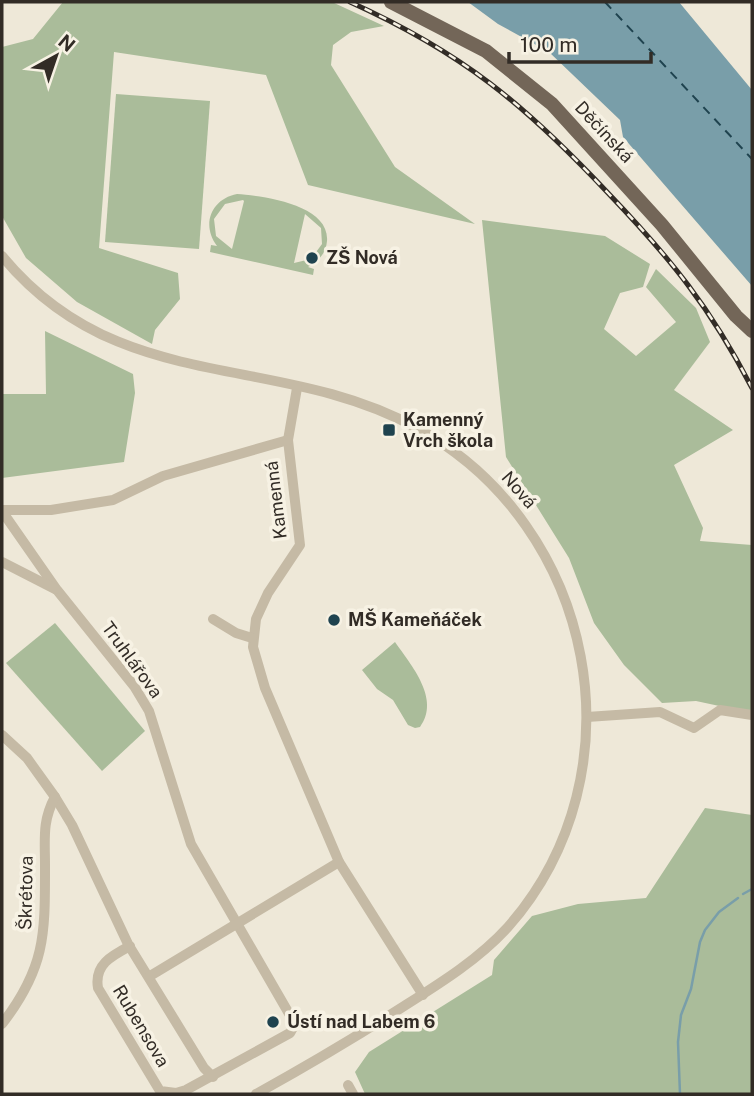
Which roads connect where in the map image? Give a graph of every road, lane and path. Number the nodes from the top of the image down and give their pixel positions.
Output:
1 (391, 2) edge
2 (2, 256) edge
3 (752, 331) edge
4 (297, 388) junction
5 (288, 440) junction
6 (2, 510) edge
7 (2, 562) edge
8 (57, 590) junction
9 (213, 619) dead end
10 (253, 638) junction
11 (752, 715) edge
12 (587, 717) junction
13 (2, 735) edge
14 (55, 797) junction
15 (339, 862) junction
16 (234, 924) junction
17 (130, 946) junction
18 (150, 976) junction
19 (423, 995) junction
20 (2, 1024) edge
21 (213, 1077) junction
22 (256, 1094) edge

1 - 3 main road, Děčínská
2 - 4 street, Nová
4 - 5 street, Kamenná
4 - 12 street, Nová
5 - 6 street, Truhlářova
5 - 10 street, Kamenná
6 - 8 street, Truhlářova
7 - 8 street
8 - 16 street, Truhlářova
9 - 10 street
10 - 15 street, Kamenná
11 - 12 street
12 - 19 street, Nová
13 - 14 street, Rubensova
14 - 17 street, Rubensova
14 - 20 street, Škrétova
15 - 16 street
15 - 19 street
16 - 18 street, Rubensova
16 - 21 street, Truhlářova
17 - 18 street, Rubensova
17 - 21 street, Rubensova
18 - 21 street, Rubensova
19 - 22 street, Nová

